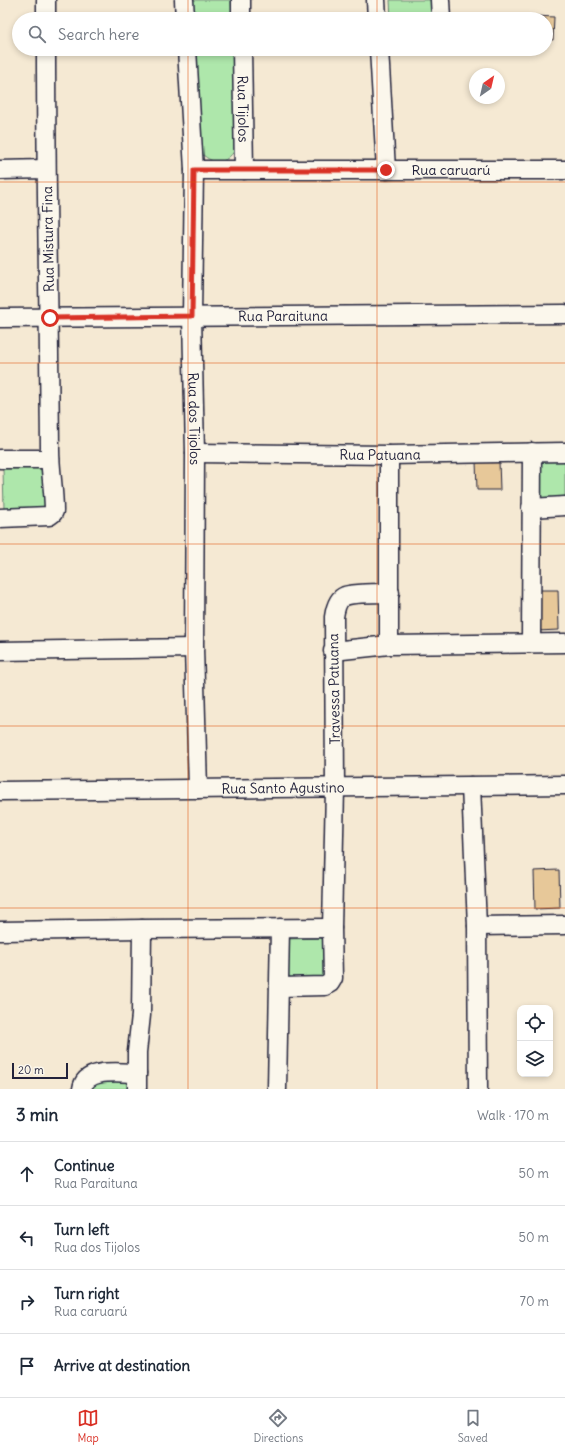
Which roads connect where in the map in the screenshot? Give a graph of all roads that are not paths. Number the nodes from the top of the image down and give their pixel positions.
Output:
1 (46, 0) edge
2 (184, 0) edge
3 (241, 0) edge
4 (376, 0) edge
5 (440, 0) edge
6 (46, 12) edge
7 (185, 12) edge
8 (241, 12) edge
9 (377, 12) edge
10 (441, 12) edge
11 (46, 56) edge
12 (187, 56) edge
13 (242, 56) edge
14 (379, 56) edge
15 (46, 169) junction
16 (0, 170) edge
17 (194, 170) junction
18 (244, 170) junction
19 (386, 170) junction
20 (565, 170) edge
21 (565, 314) edge
22 (192, 316) junction
23 (0, 318) edge
24 (50, 318) junction
25 (532, 452) junction
26 (565, 452) edge
27 (195, 453) junction
28 (389, 455) junction
29 (0, 459) edge
30 (50, 459) junction
31 (565, 506) edge
32 (531, 508) junction
33 (0, 518) edge
34 (390, 593) junction
35 (531, 642) junction
36 (565, 642) edge
37 (389, 645) junction
38 (194, 648) junction
39 (0, 651) edge
40 (333, 651) junction
41 (471, 786) junction
42 (565, 786) edge
43 (336, 788) junction
44 (198, 789) junction
45 (0, 791) edge
46 (565, 925) edge
47 (478, 926) junction
48 (142, 928) junction
49 (280, 928) junction
50 (332, 928) junction
51 (0, 931) edge
52 (279, 987) junction
53 (137, 1081) edge
54 (82, 1089) edge
55 (277, 1089) edge
56 (478, 1089) edge

1 - 6 street
2 - 7 street
3 - 8 street
4 - 9 street
5 - 10 street
11 - 15 street, Rua Mistura Fina
12 - 17 street, Rua dos Tijolos
13 - 18 street, Rua Tijolos
14 - 19 street
15 - 16 street
15 - 24 street, Rua Mistura Fina
17 - 18 street, Rua caruarú
17 - 22 street, Rua dos Tijolos
18 - 19 street, Rua caruarú
19 - 20 street, Rua caruarú
21 - 22 street, Rua Paraituna
22 - 24 street, Rua Paraituna
22 - 27 street, Rua dos Tijolos
23 - 24 street, Rua Paraituna
24 - 30 street, Rua Mistura Fina
25 - 26 street, Rua Patuana
25 - 28 street, Rua Patuana
25 - 32 street
27 - 28 street, Rua Patuana
27 - 38 street, Rua dos Tijolos
28 - 34 street
29 - 30 street
30 - 33 street, Rua Mistura Fina
31 - 32 street
32 - 35 street
34 - 37 street
34 - 40 street, Travessa Patuana
35 - 36 street
35 - 37 street
37 - 40 street
38 - 39 street
38 - 44 street, Rua dos Tijolos
40 - 43 street, Travessa Patuana
41 - 42 street, Rua Santo Agustino
41 - 43 street, Rua Santo Agustino
41 - 47 street
43 - 44 street, Rua Santo Agustino
43 - 50 street, Travessa Patuana
44 - 45 street, Rua Santo Agustino
46 - 47 street
47 - 56 street
48 - 49 street
48 - 51 street
48 - 53 street
49 - 50 street
49 - 52 street
50 - 52 street, Travessa Patuana
52 - 55 street
53 - 54 street

